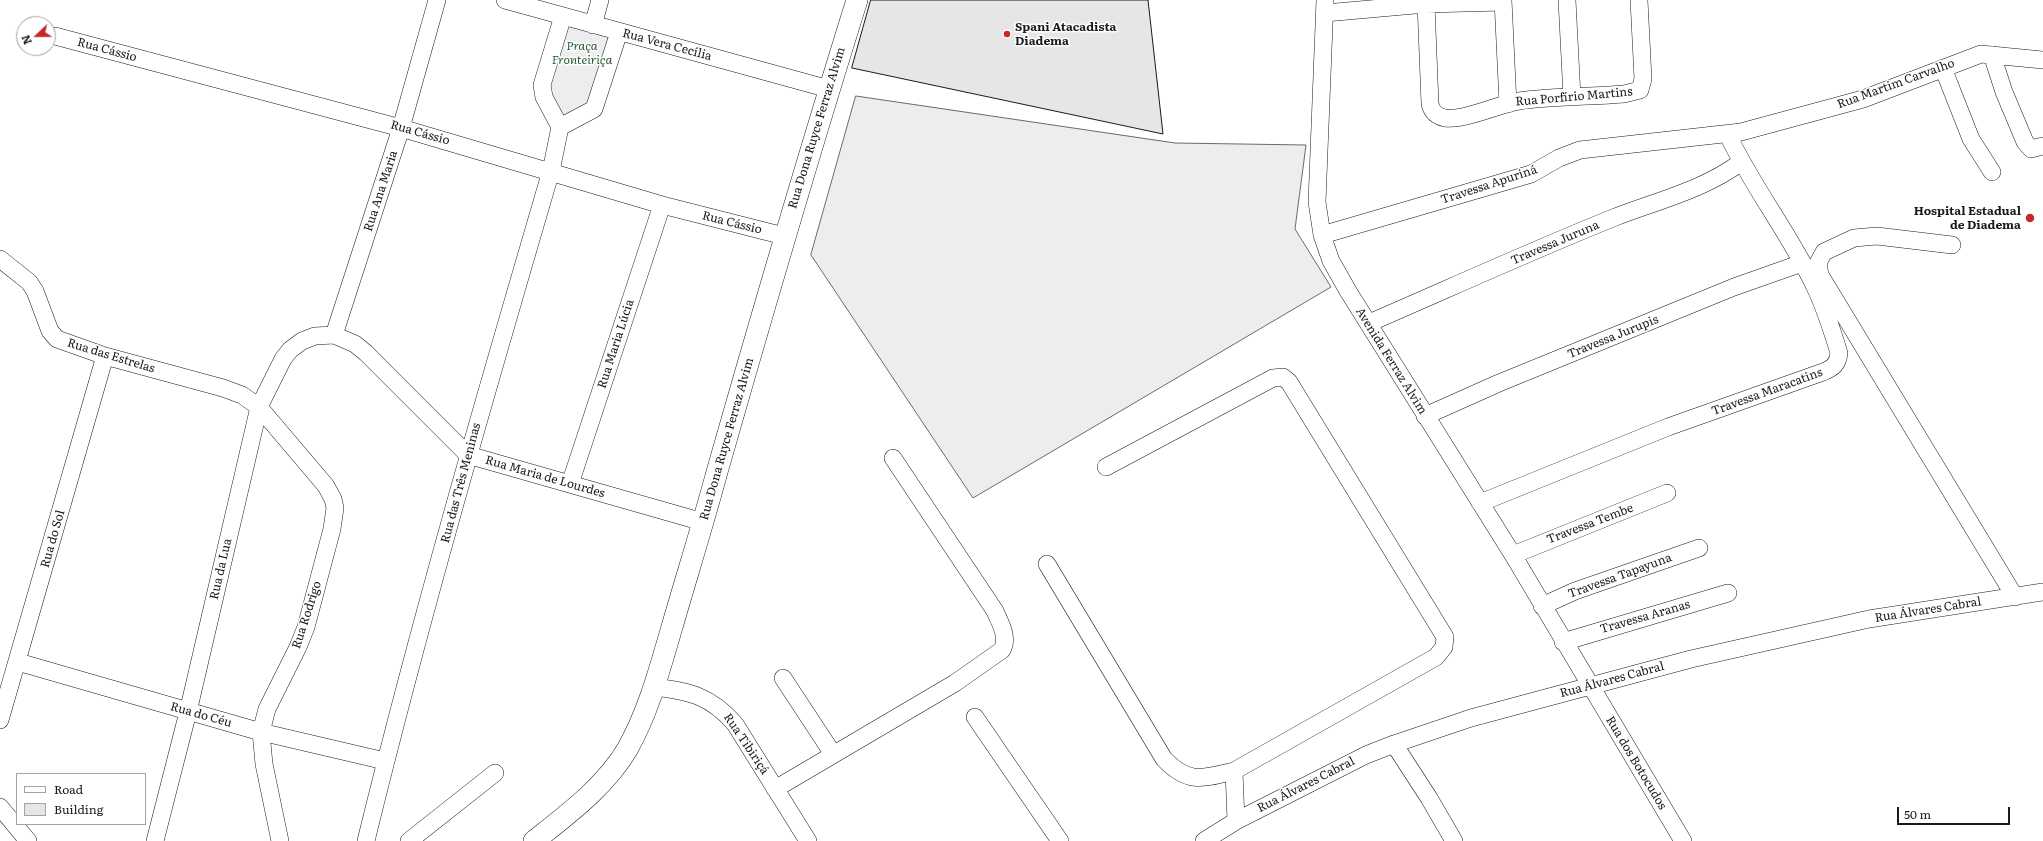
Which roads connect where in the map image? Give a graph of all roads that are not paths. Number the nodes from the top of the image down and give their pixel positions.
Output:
1 (437, 0) edge
2 (505, 0) edge
3 (600, 0) edge
4 (857, 0) edge
5 (1567, 0) edge
6 (1639, 0) edge
7 (1503, 1) edge
8 (1426, 4) junction
9 (1325, 6) edge
10 (563, 16) junction
11 (594, 25) junction
12 (619, 32) junction
13 (56, 36) edge
14 (1992, 55) junction
15 (2043, 60) edge
16 (1943, 68) junction
17 (829, 89) junction
18 (1572, 97) junction
19 (1508, 104) junction
20 (560, 127) junction
21 (401, 128) junction
22 (1728, 135) junction
23 (2043, 146) edge
24 (1741, 162) junction
25 (551, 171) junction
26 (1992, 172) dead end
27 (662, 205) junction
28 (1322, 235) junction
29 (784, 236) junction
30 (1952, 245) dead end
31 (0, 259) edge
32 (1802, 263) junction
33 (1369, 323) junction
34 (334, 335) junction
35 (105, 356) junction
36 (259, 407) junction
37 (1425, 416) junction
38 (468, 455) junction
39 (893, 458) dead end
40 (1106, 467) dead end
41 (570, 484) junction
42 (1667, 493) dead end
43 (1480, 503) junction
44 (703, 522) junction
45 (1699, 548) dead end
46 (1513, 555) junction
47 (1047, 564) dead end
48 (2043, 592) edge
49 (1728, 593) dead end
50 (2015, 597) junction
51 (1542, 606) junction
52 (1563, 642) junction
53 (18, 662) junction
54 (783, 678) dead end
55 (1589, 685) junction
56 (654, 687) junction
57 (188, 712) junction
58 (976, 717) dead end
59 (0, 720) edge
60 (261, 732) junction
61 (1394, 744) junction
62 (832, 754) junction
63 (385, 761) junction
64 (1234, 771) junction
65 (495, 773) dead end
66 (775, 789) junction
67 (0, 807) edge
68 (1236, 821) junction
69 (28, 841) edge
70 (155, 841) edge
71 (280, 841) edge
72 (366, 841) edge
73 (410, 841) edge
74 (534, 841) edge
75 (808, 841) edge
76 (1060, 841) edge
77 (1204, 841) edge
78 (1454, 841) edge
79 (1683, 841) edge

1 - 21 street, Rua Ana Maria
2 - 10 street, Rua Vera Cecília
3 - 11 street
4 - 17 main road, Rua Dona Ruyce Ferraz Alvim
5 - 18 street
6 - 18 street, Rua Porfírio Martins
7 - 8 street
7 - 19 street
8 - 9 street
8 - 19 street, Rua Porfírio Martins
9 - 28 street, Avenida Ferraz Alvim
10 - 11 street, Rua Vera Cecília
10 - 20 street
11 - 12 street, Rua Vera Cecília
12 - 17 street, Rua Vera Cecília
12 - 20 street
13 - 21 street, Rua Cássio
14 - 15 street, Rua Martim Carvalho
14 - 16 street, Rua Martim Carvalho
14 - 23 street
16 - 22 street, Rua Martim Carvalho
16 - 26 street
17 - 29 main road, Rua Dona Ruyce Ferraz Alvim
18 - 19 street, Rua Porfírio Martins
20 - 25 street, Rua das Três Meninas
21 - 25 street, Rua Cássio
21 - 34 street, Rua Ana Maria
22 - 24 street, Travessa Maracatins
22 - 28 street, Travessa Apuriná
24 - 32 street, Travessa Maracatins
24 - 33 street, Travessa Juruna
25 - 27 street, Rua Cássio
25 - 38 street, Rua das Três Meninas
27 - 29 street, Rua Cássio
27 - 41 street, Rua Maria Lúcia
28 - 33 street, Avenida Ferraz Alvim
29 - 44 main road, Rua Dona Ruyce Ferraz Alvim
30 - 50 street
31 - 35 street, Rua das Estrelas
32 - 37 street, Travessa Jurupis
32 - 43 street, Travessa Maracatins
33 - 37 street, Avenida Ferraz Alvim
34 - 36 street, Rua da Lua
34 - 38 street, Rua Maria de Lourdes
35 - 36 street, Rua das Estrelas
35 - 53 street, Rua do Sol
36 - 57 street, Rua da Lua
36 - 60 street, Rua Rodrigo
37 - 43 street, Avenida Ferraz Alvim
38 - 41 street, Rua Maria de Lourdes
38 - 63 street, Rua das Três Meninas
39 - 62 street
40 - 64 street
41 - 44 street, Rua Maria de Lourdes
42 - 46 street, Travessa Tembe
43 - 46 street, Avenida Ferraz Alvim
44 - 56 main road, Rua Dona Ruyce Ferraz Alvim
45 - 51 street, Travessa Tapayuna
46 - 51 street, Avenida Ferraz Alvim
47 - 64 street
48 - 50 street, Rua Álvares Cabral
49 - 52 street, Travessa Aranas
50 - 55 street, Rua Álvares Cabral
51 - 52 street, Avenida Ferraz Alvim
52 - 55 street, Avenida Ferraz Alvim
53 - 57 street, Rua do Céu
53 - 59 street, Rua do Sol
54 - 62 street
55 - 61 street, Rua Álvares Cabral
55 - 79 street, Rua dos Botocudos
56 - 66 street, Rua Tibiriçá
56 - 74 main road, Rua Dona Ruyce Ferraz Alvim
57 - 60 street, Rua do Céu
57 - 70 street, Rua da Lua
58 - 76 street
60 - 63 street, Rua do Céu
60 - 71 street, Rua Rodrigo
61 - 68 street, Rua Álvares Cabral
61 - 78 street
62 - 66 street
63 - 72 street, Rua das Três Meninas
64 - 68 street
65 - 73 street
66 - 75 street, Rua Tibiriçá
67 - 69 street
68 - 77 street, Rua Álvares Cabral

